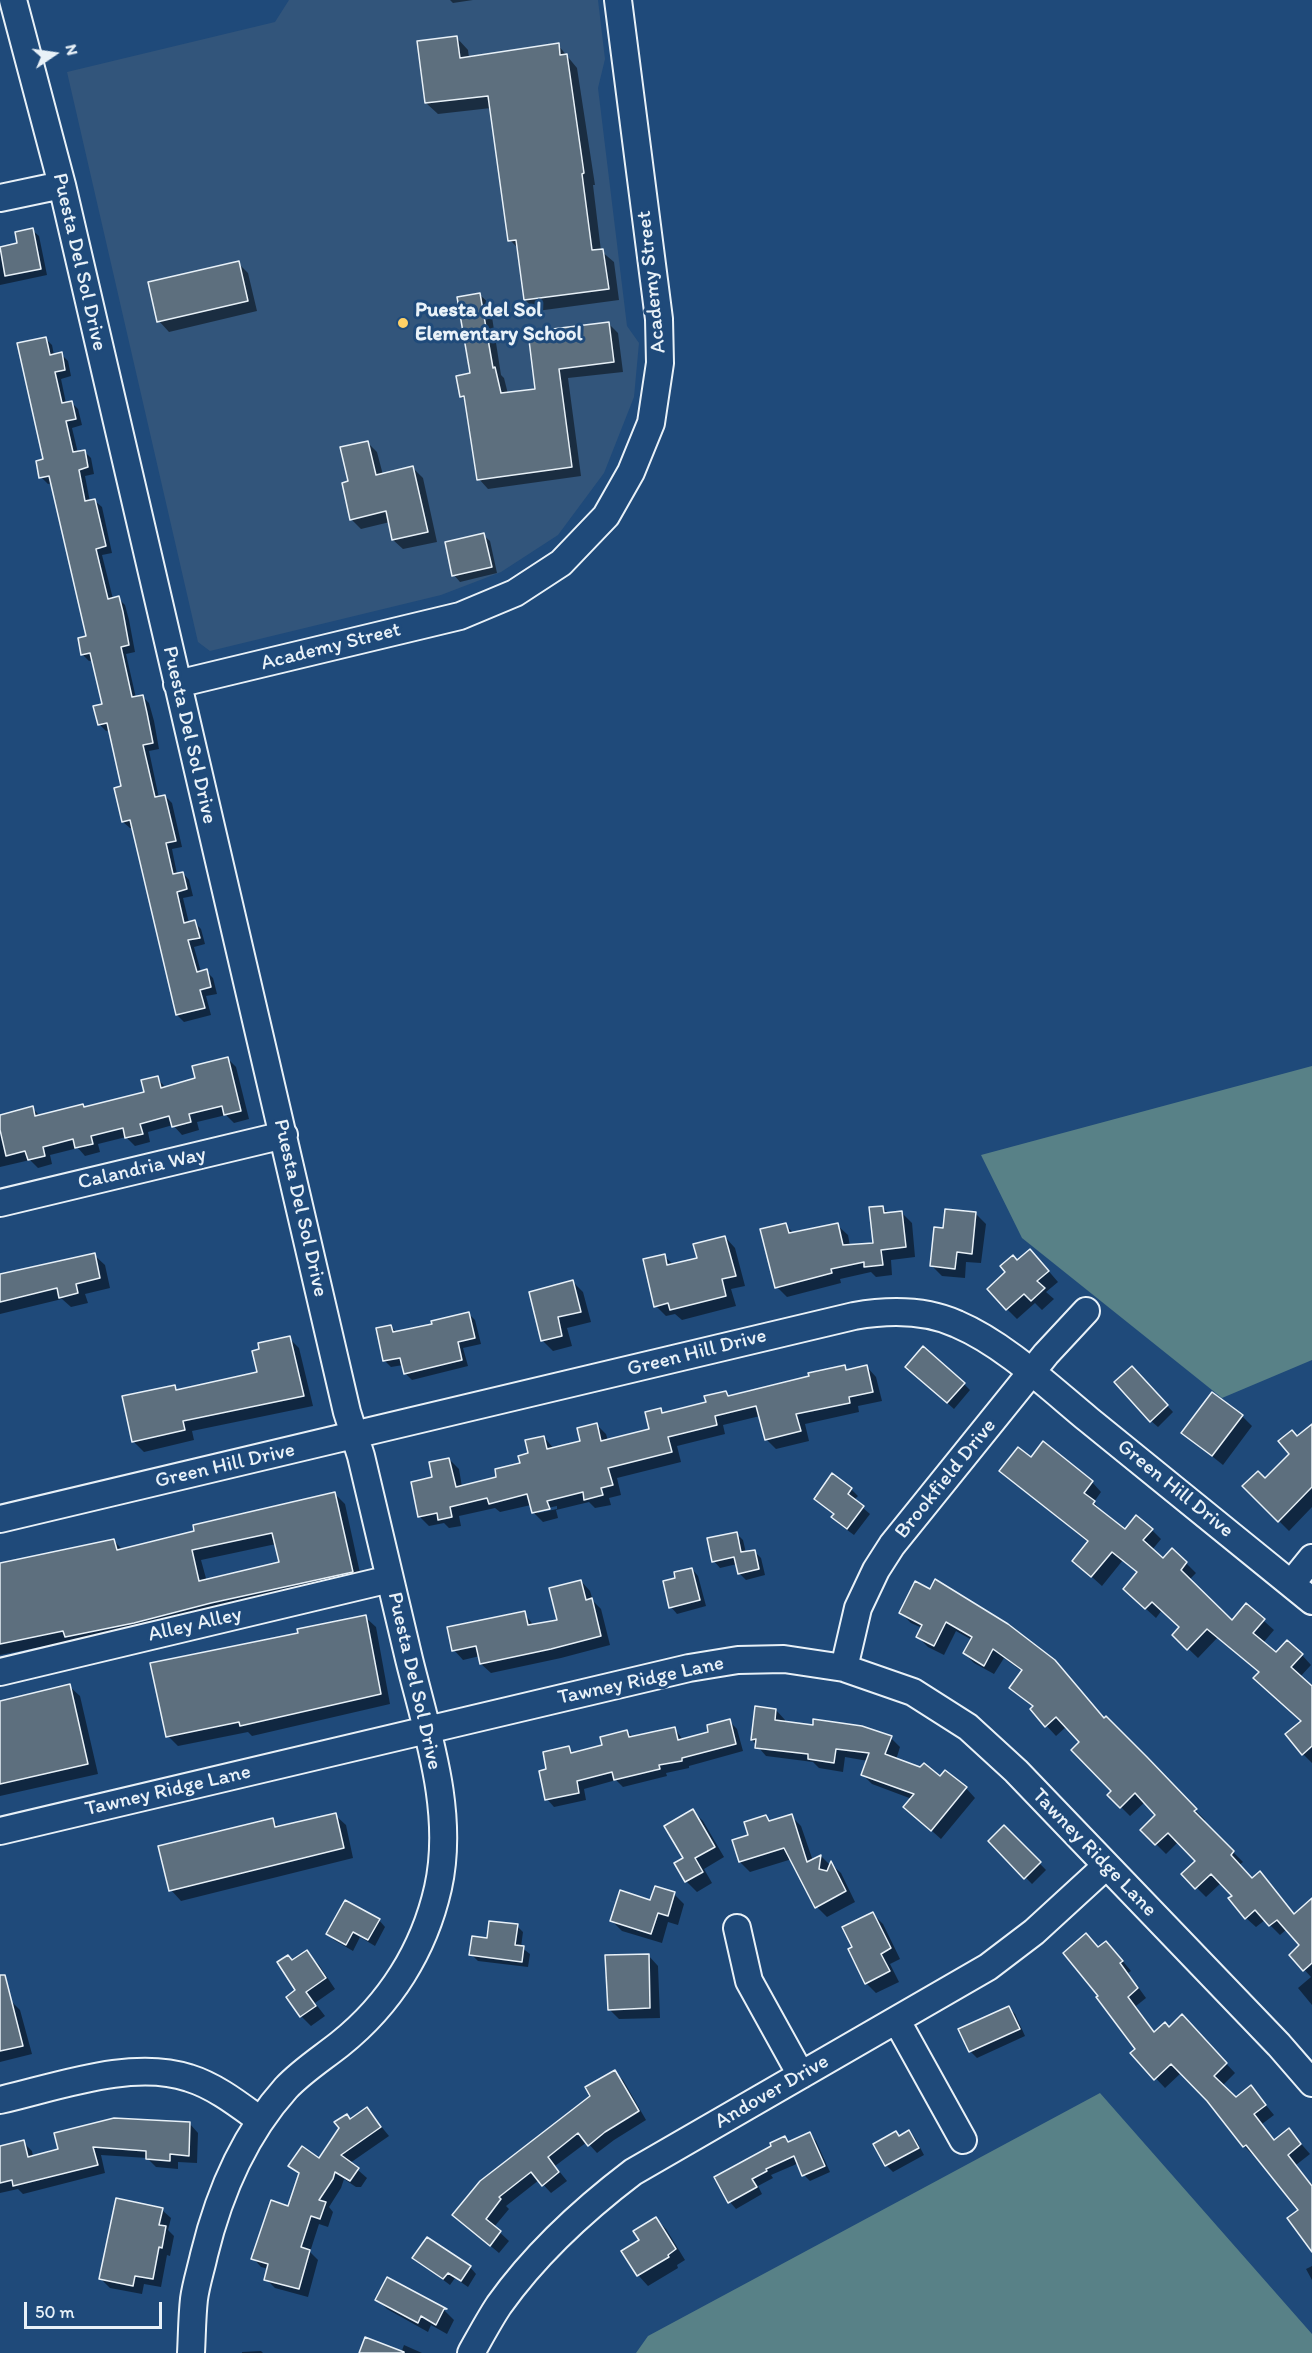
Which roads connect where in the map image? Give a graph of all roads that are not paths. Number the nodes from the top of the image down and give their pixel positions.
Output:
1 (13, 0) edge
2 (618, 0) edge
3 (62, 185) junction
4 (0, 198) edge
5 (177, 684) junction
6 (284, 1135) junction
7 (0, 1203) edge
8 (1086, 1311) dead end
9 (1032, 1373) junction
10 (354, 1436) junction
11 (0, 1519) edge
12 (1312, 1558) edge
13 (390, 1579) junction
14 (1291, 1584) junction
15 (1312, 1601) edge
16 (844, 1668) junction
17 (0, 1672) edge
18 (427, 1730) junction
19 (0, 1831) edge
20 (1106, 1866) junction
21 (738, 1928) dead end
22 (897, 2021) junction
23 (801, 2074) junction
24 (1312, 2083) edge
25 (0, 2100) edge
26 (260, 2120) junction
27 (963, 2140) dead end
28 (191, 2353) edge
29 (471, 2353) edge

1 - 3 street, Puesta Del Sol Drive
2 - 5 street, Academy Street
3 - 4 street
3 - 5 street, Puesta Del Sol Drive
5 - 6 street, Puesta Del Sol Drive
6 - 7 street, Calandria Way
6 - 10 street, Puesta Del Sol Drive
8 - 9 street, Brookfield Drive
9 - 10 street, Green Hill Drive
9 - 14 street, Green Hill Drive
9 - 16 street, Brookfield Drive
10 - 11 street, Green Hill Drive
10 - 13 street, Puesta Del Sol Drive
12 - 14 street
13 - 17 street, Alley Alley
13 - 18 street, Puesta Del Sol Drive
14 - 15 street, Green Hill Drive
16 - 18 street, Tawney Ridge Lane
16 - 20 street, Tawney Ridge Lane
18 - 19 street, Tawney Ridge Lane
18 - 26 street, Puesta Del Sol Drive
20 - 22 street, Andover Drive
20 - 24 street, Tawney Ridge Lane
21 - 23 street
22 - 23 street, Andover Drive
22 - 27 street
23 - 29 street, Andover Drive
25 - 26 street
26 - 28 street, Puesta Del Sol Drive

